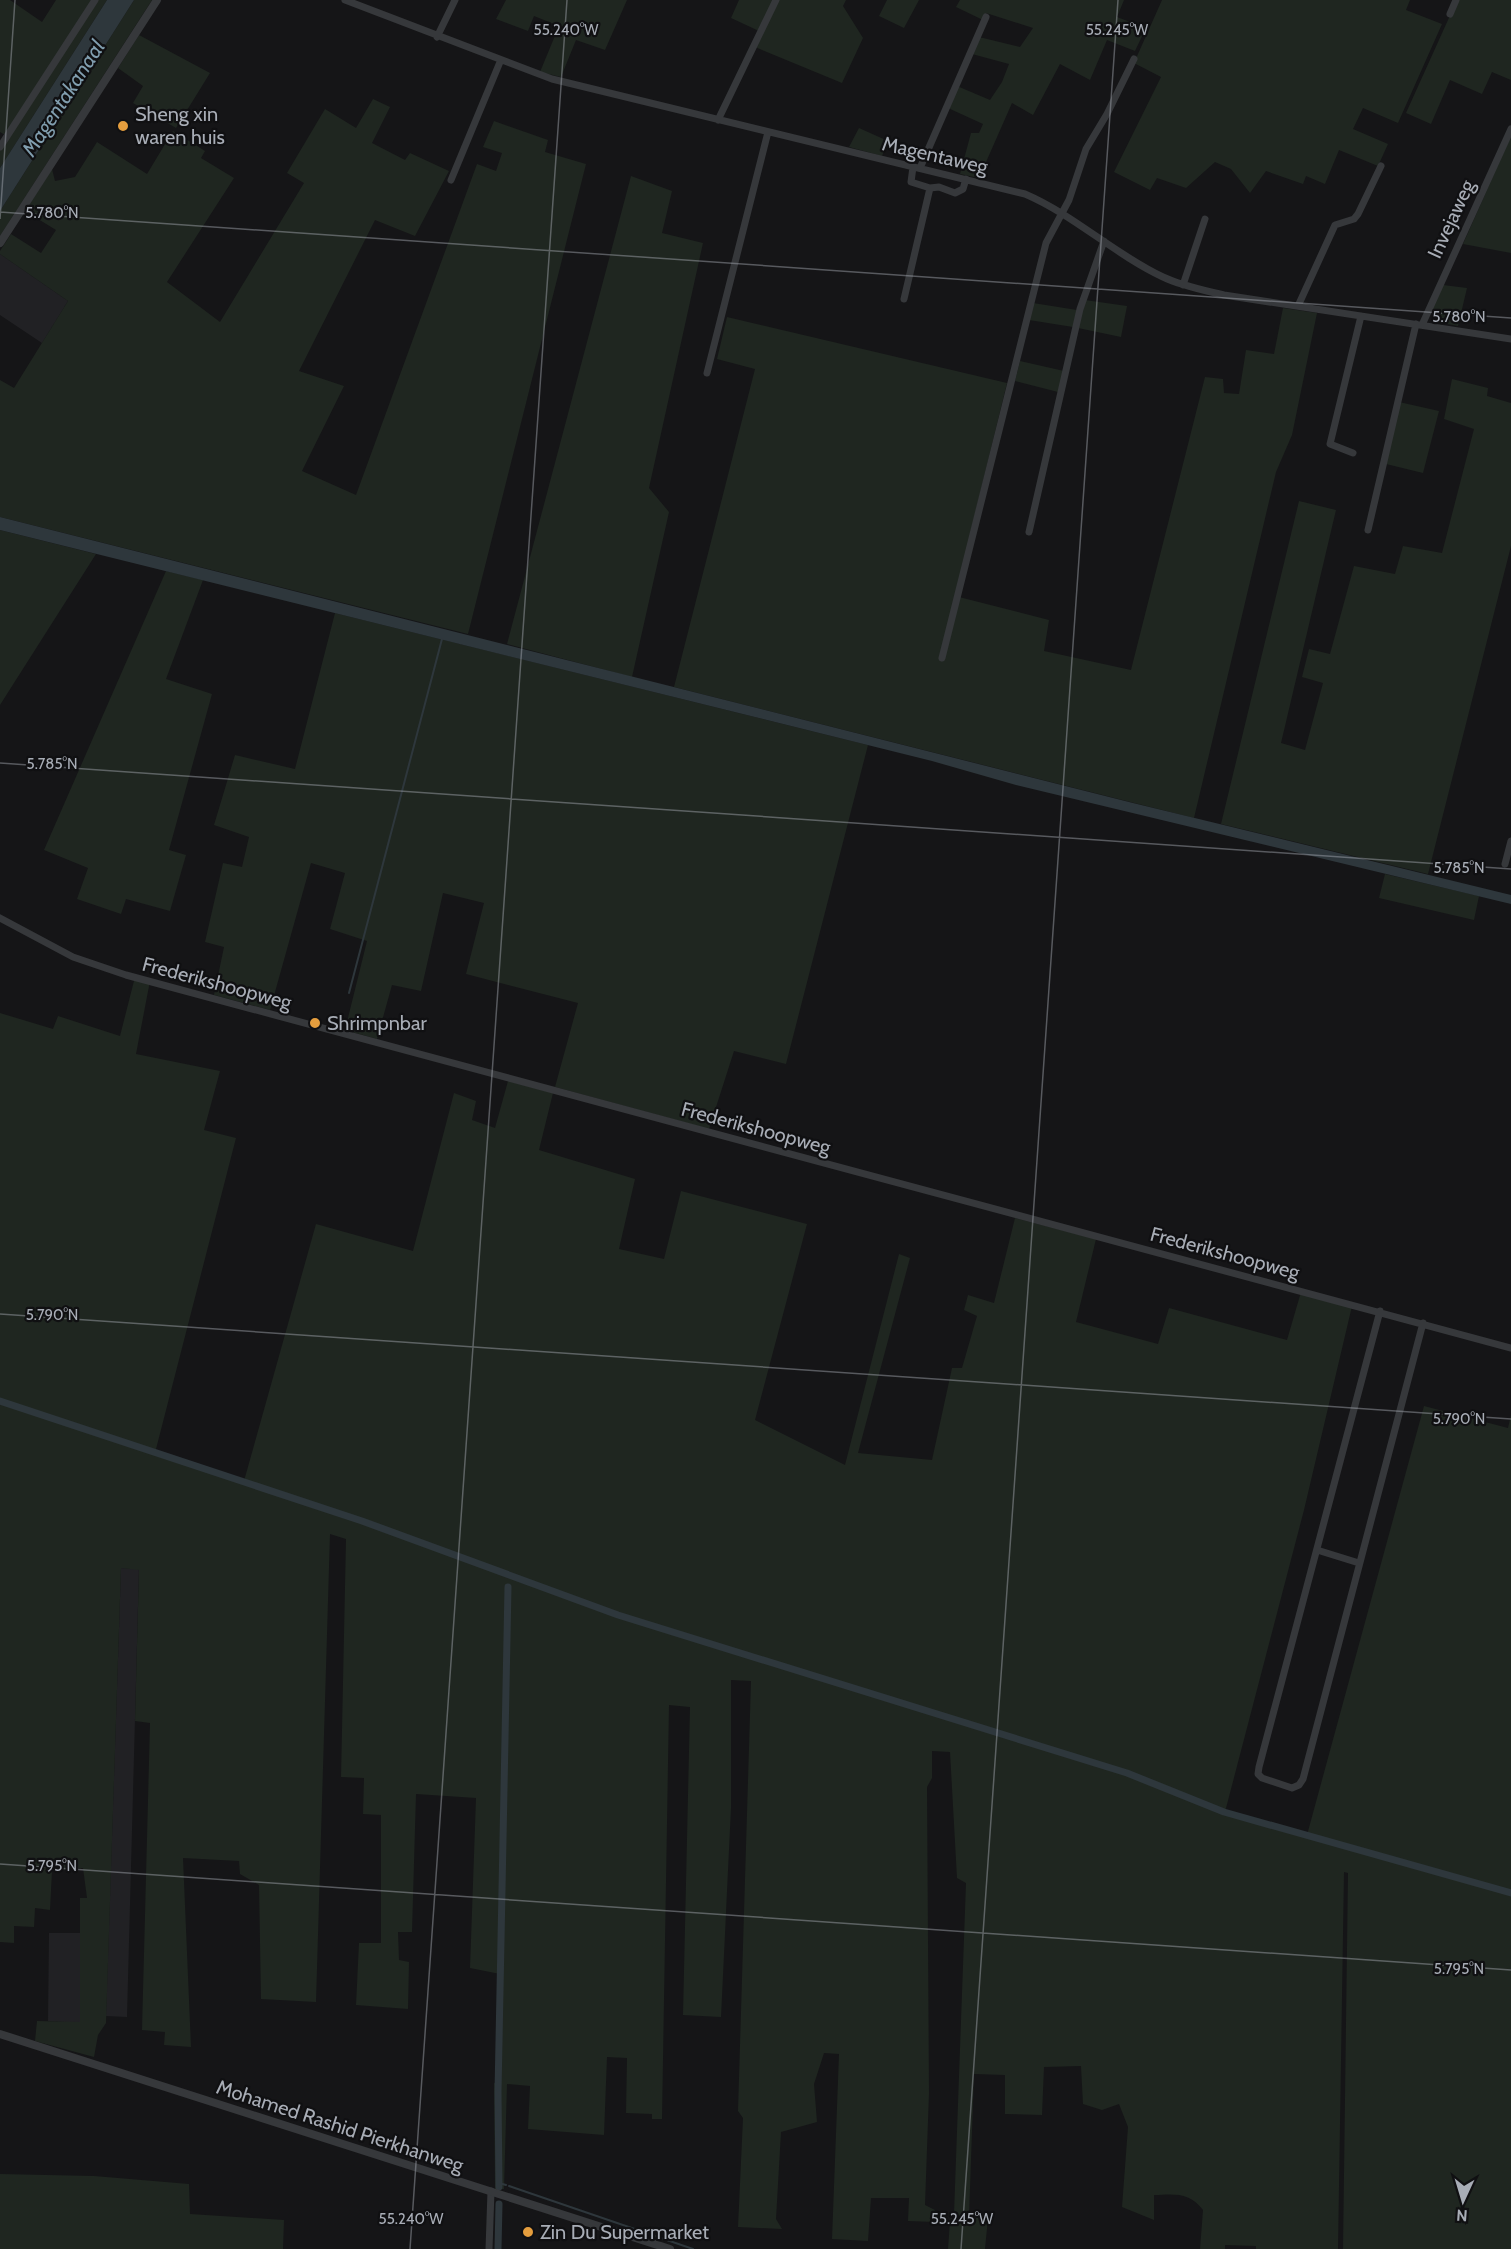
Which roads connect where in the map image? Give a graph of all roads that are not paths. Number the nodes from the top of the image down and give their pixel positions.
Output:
1 (95, 0) edge
2 (157, 0) edge
3 (345, 0) edge
4 (455, 0) edge
5 (776, 0) edge
6 (1456, 0) edge
7 (1450, 14) dead end
8 (987, 17) dead end
9 (437, 36) junction
10 (1134, 59) dead end
11 (500, 62) junction
12 (718, 120) junction
13 (1511, 129) edge
14 (768, 132) junction
15 (0, 147) edge
16 (1381, 166) dead end
17 (916, 168) junction
18 (966, 179) junction
19 (451, 180) dead end
20 (930, 188) junction
21 (1061, 214) junction
22 (1205, 219) dead end
23 (1104, 241) junction
24 (0, 243) edge
25 (1183, 285) junction
26 (904, 299) dead end
27 (1298, 306) junction
28 (1361, 316) junction
29 (1419, 324) junction
30 (1511, 339) edge
31 (707, 373) dead end
32 (1353, 453) dead end
33 (1368, 530) dead end
34 (1029, 532) dead end
35 (942, 658) dead end
36 (1511, 841) edge
37 (1505, 864) dead end
38 (0, 918) edge
39 (1380, 1311) junction
40 (1423, 1323) junction
41 (1511, 1348) edge
42 (1317, 1550) junction
43 (1359, 1563) junction
44 (0, 2034) edge
45 (491, 2191) junction
46 (489, 2249) edge
47 (670, 2249) edge

1 - 15 street
2 - 24 street
3 - 9 street, Magentaweg
4 - 9 street
5 - 12 street
6 - 7 street
8 - 17 street
9 - 11 street, Magentaweg
10 - 21 street
11 - 12 street, Magentaweg
11 - 19 street
12 - 14 street, Magentaweg
13 - 29 street, Invejaweg
14 - 17 street, Magentaweg
14 - 31 street
16 - 27 street
17 - 18 street, Magentaweg
17 - 20 street
18 - 20 street
18 - 21 street, Magentaweg
20 - 26 street
21 - 23 street, Magentaweg
21 - 35 street
22 - 25 street
23 - 25 street, Magentaweg
23 - 34 street
25 - 27 street, Magentaweg
27 - 28 street, Magentaweg
28 - 29 street, Magentaweg
28 - 32 street
29 - 30 street, Magentaweg
29 - 33 street, Invejaweg
36 - 37 street
38 - 39 street, Frederikshoopweg
39 - 40 street, Frederikshoopweg
39 - 42 street
40 - 41 street, Frederikshoopweg
40 - 43 street
42 - 43 street
42 - 43 street
44 - 45 street, Mohamed Rashid Pierkhanweg
45 - 46 street
45 - 47 street, Mohamed Rashid Pierkhanweg

